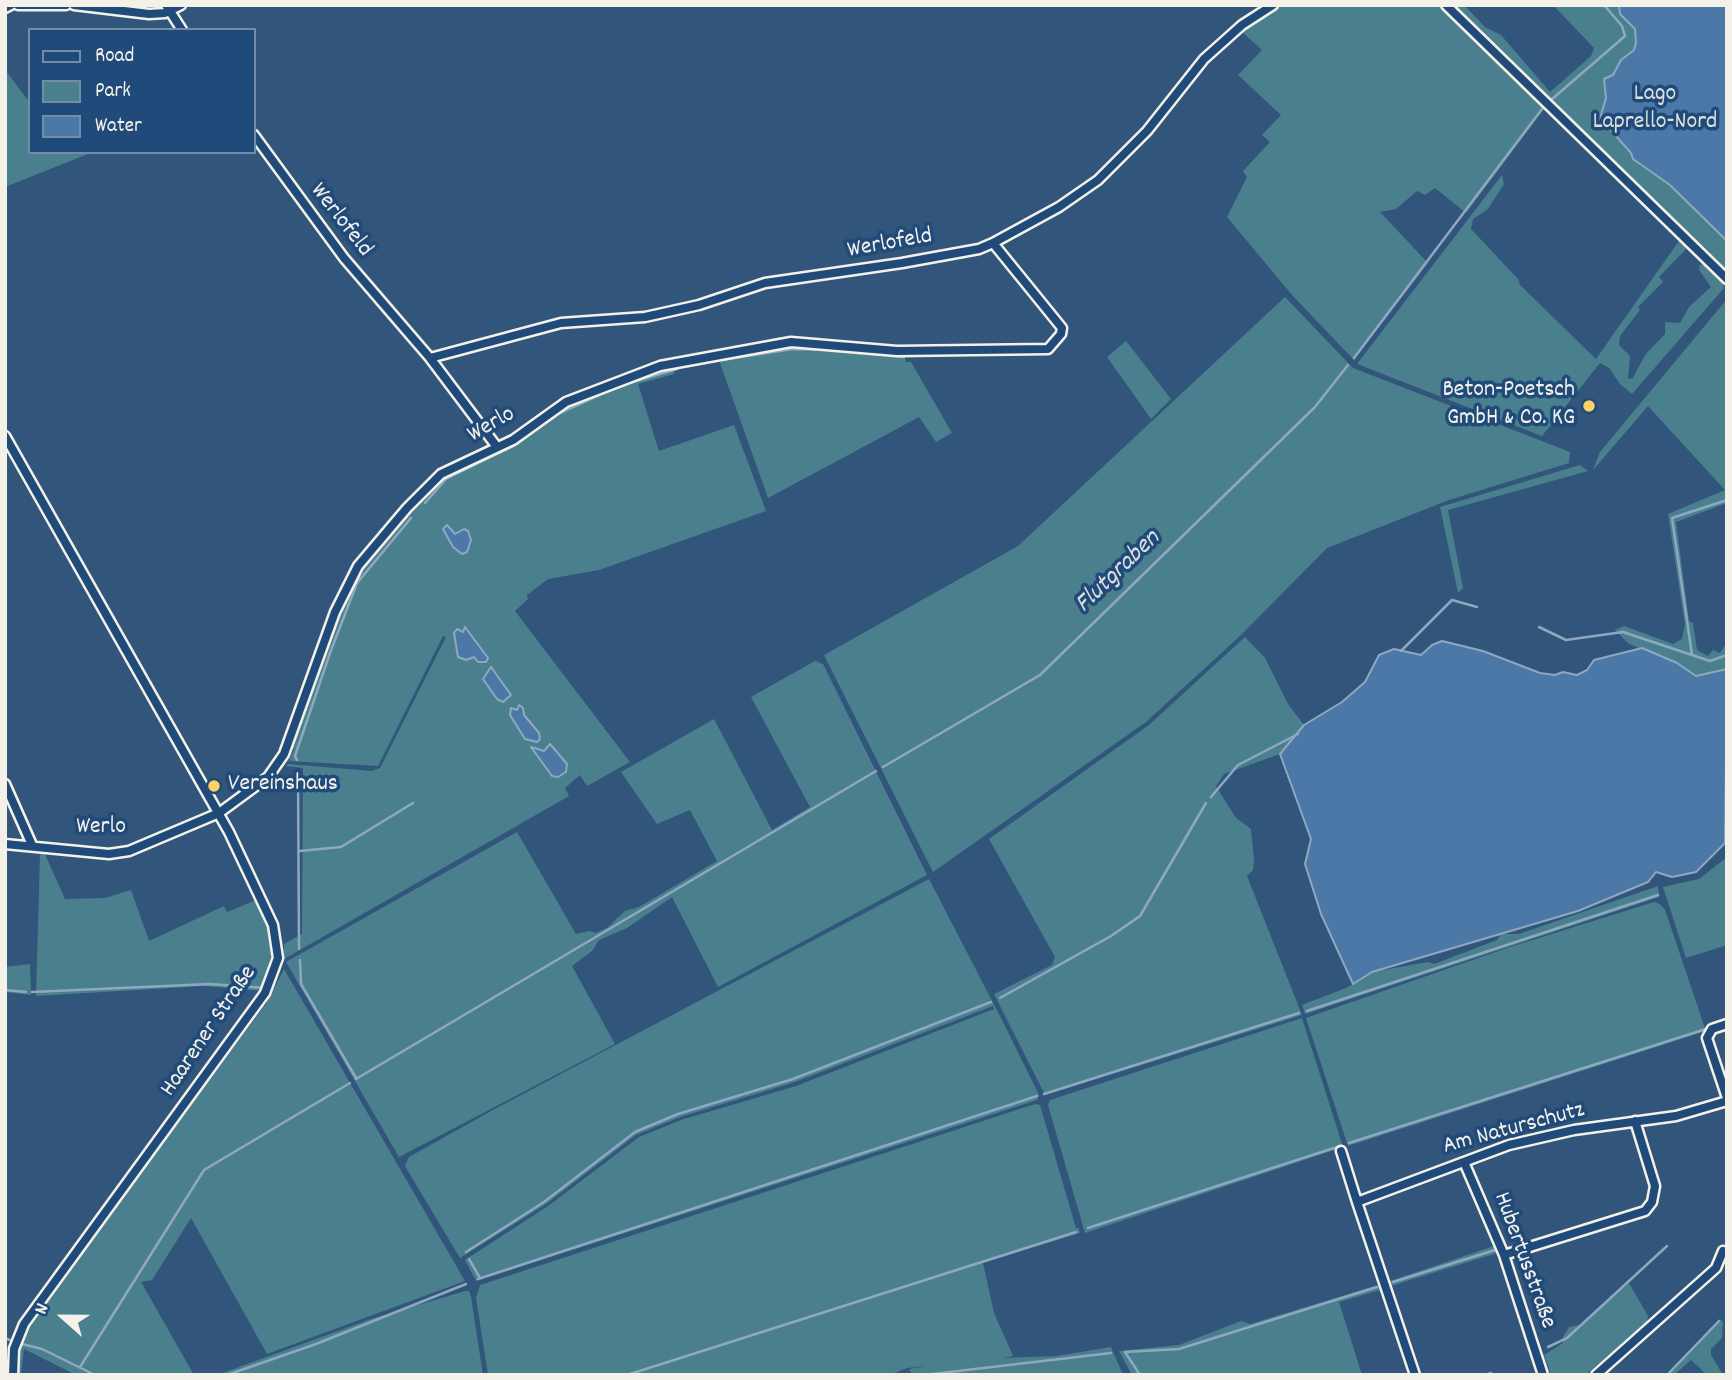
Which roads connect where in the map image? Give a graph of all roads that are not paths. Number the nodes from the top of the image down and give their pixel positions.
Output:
1 (11, 5) edge
2 (18, 5) edge
3 (66, 5) edge
4 (74, 5) edge
5 (181, 5) edge
6 (1273, 5) edge
7 (1446, 5) edge
8 (5, 8) edge
9 (168, 8) edge
10 (181, 28) edge
11 (256, 138) edge
12 (993, 243) junction
13 (1727, 279) edge
14 (430, 358) junction
15 (5, 436) edge
16 (497, 447) junction
17 (5, 784) edge
18 (219, 813) junction
19 (5, 844) edge
20 (32, 845) junction
21 (1727, 1024) edge
22 (1727, 1100) edge
23 (1636, 1121) junction
24 (1341, 1151) dead end
25 (1464, 1161) junction
26 (1357, 1202) junction
27 (1723, 1251) dead end
28 (1504, 1255) junction
29 (13, 1375) edge
30 (1415, 1375) edge
31 (1543, 1375) edge
32 (1596, 1375) edge

1 - 8 street
2 - 3 street
4 - 9 street
5 - 9 street
6 - 12 street, Werlofeld
7 - 13 street
9 - 10 street
11 - 14 street, Werlofeld
12 - 14 street, Werlofeld
12 - 16 street, Werlo
14 - 16 street, Werlofeld
15 - 18 street, Haarener Straße
16 - 18 street, Werlo
17 - 20 street
18 - 20 street, Werlo
18 - 29 street, Haarener Straße
19 - 20 street, Werlo
21 - 22 street
22 - 23 street, Am Naturschutz
23 - 25 street, Am Naturschutz
23 - 28 street
24 - 26 street
25 - 26 street, Am Naturschutz
25 - 28 street, Hubertusstraße
26 - 30 street
27 - 32 street
28 - 31 street, Hubertusstraße

